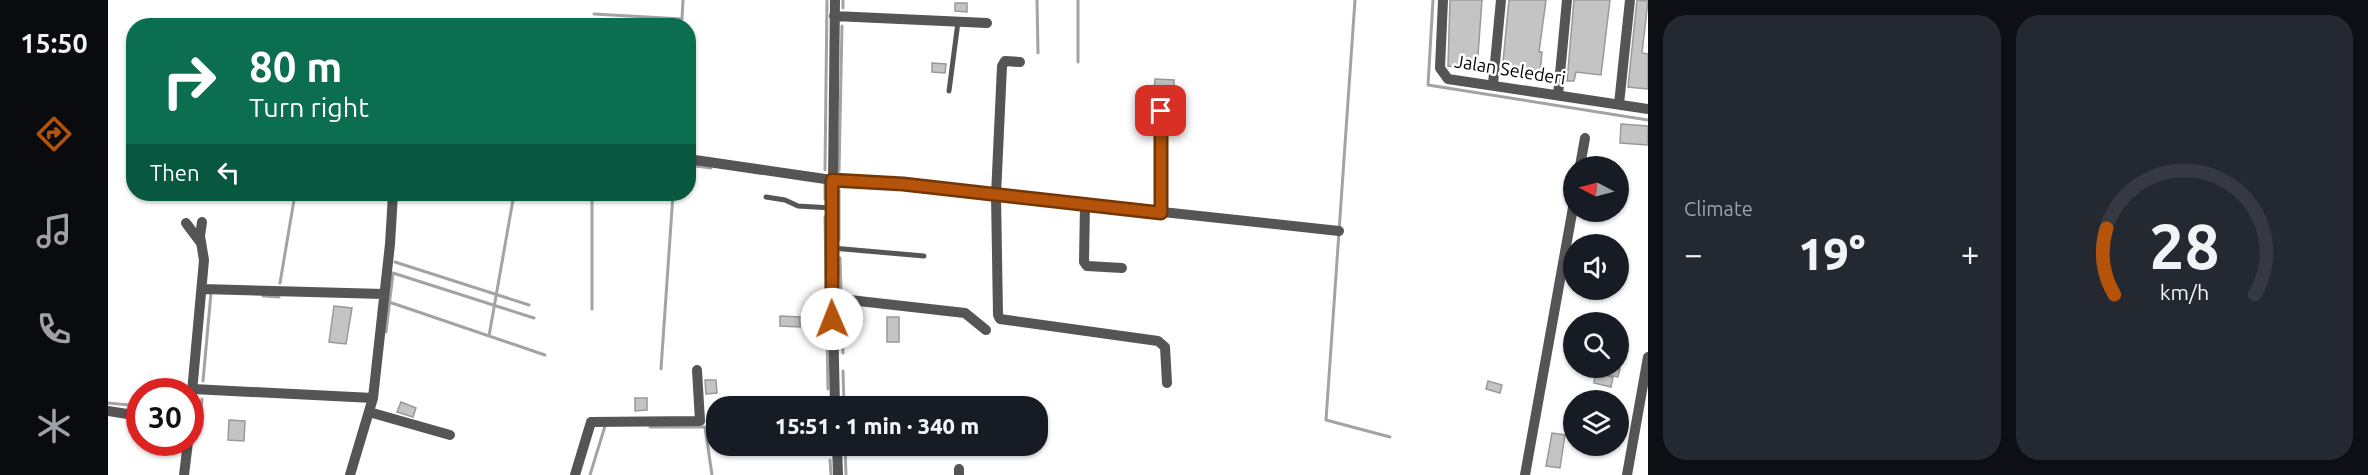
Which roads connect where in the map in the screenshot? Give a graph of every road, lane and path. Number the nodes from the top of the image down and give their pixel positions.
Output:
1 (835, 0) edge
2 (1443, 0) edge
3 (1502, 0) edge
4 (1567, 0) edge
5 (1630, 0) edge
6 (834, 16) junction
7 (958, 22) junction
8 (987, 23) dead end
9 (1020, 62) dead end
10 (1493, 84) junction
11 (949, 91) dead end
12 (1558, 95) junction
13 (1169, 103) dead end
14 (1619, 104) junction
15 (1648, 110) edge
16 (1585, 138) dead end
17 (1582, 156) edge
18 (696, 160) edge
19 (832, 180) junction
20 (996, 195) junction
21 (766, 197) dead end
22 (393, 201) edge
23 (1085, 204) junction
24 (832, 208) junction
25 (1161, 213) junction
26 (202, 222) dead end
27 (1570, 222) edge
28 (186, 223) dead end
29 (1339, 231) dead end
30 (203, 245) junction
31 (832, 248) junction
32 (924, 256) dead end
33 (1122, 268) dead end
34 (202, 289) junction
35 (384, 294) junction
36 (832, 298) junction
37 (986, 330) dead end
38 (1648, 357) edge
39 (697, 370) dead end
40 (194, 378) edge
41 (1167, 383) dead end
42 (204, 390) edge
43 (835, 396) edge
44 (373, 398) junction
45 (108, 411) edge
46 (369, 412) junction
47 (126, 414) edge
48 (450, 435) dead end
49 (186, 456) edge
50 (837, 456) edge
51 (184, 475) edge
52 (350, 475) edge
53 (574, 475) edge
54 (838, 475) edge
55 (1525, 475) edge
56 (1627, 475) edge

1 - 6 street
2 - 10 street, Jalan Selederi
3 - 10 street
4 - 12 street
5 - 14 street
6 - 7 street
6 - 19 street
7 - 8 street
7 - 11 lane
9 - 20 street
10 - 12 street, Jalan Selederi
12 - 14 street, Jalan Selederi
13 - 25 street
14 - 15 street, Jalan Selederi
16 - 17 street
18 - 19 street
19 - 20 street
19 - 24 street
20 - 23 street
20 - 41 street
21 - 24 lane
22 - 35 street
23 - 25 street
23 - 33 street
24 - 31 street
25 - 29 street
26 - 30 street
27 - 55 street
28 - 30 street
30 - 34 street
31 - 32 lane
31 - 36 street
34 - 35 street
34 - 40 street
35 - 44 street
36 - 37 street
36 - 43 street
38 - 56 street
39 - 53 street
42 - 44 street
44 - 46 street
45 - 47 street
46 - 48 street
46 - 52 street
49 - 51 street
50 - 54 street

